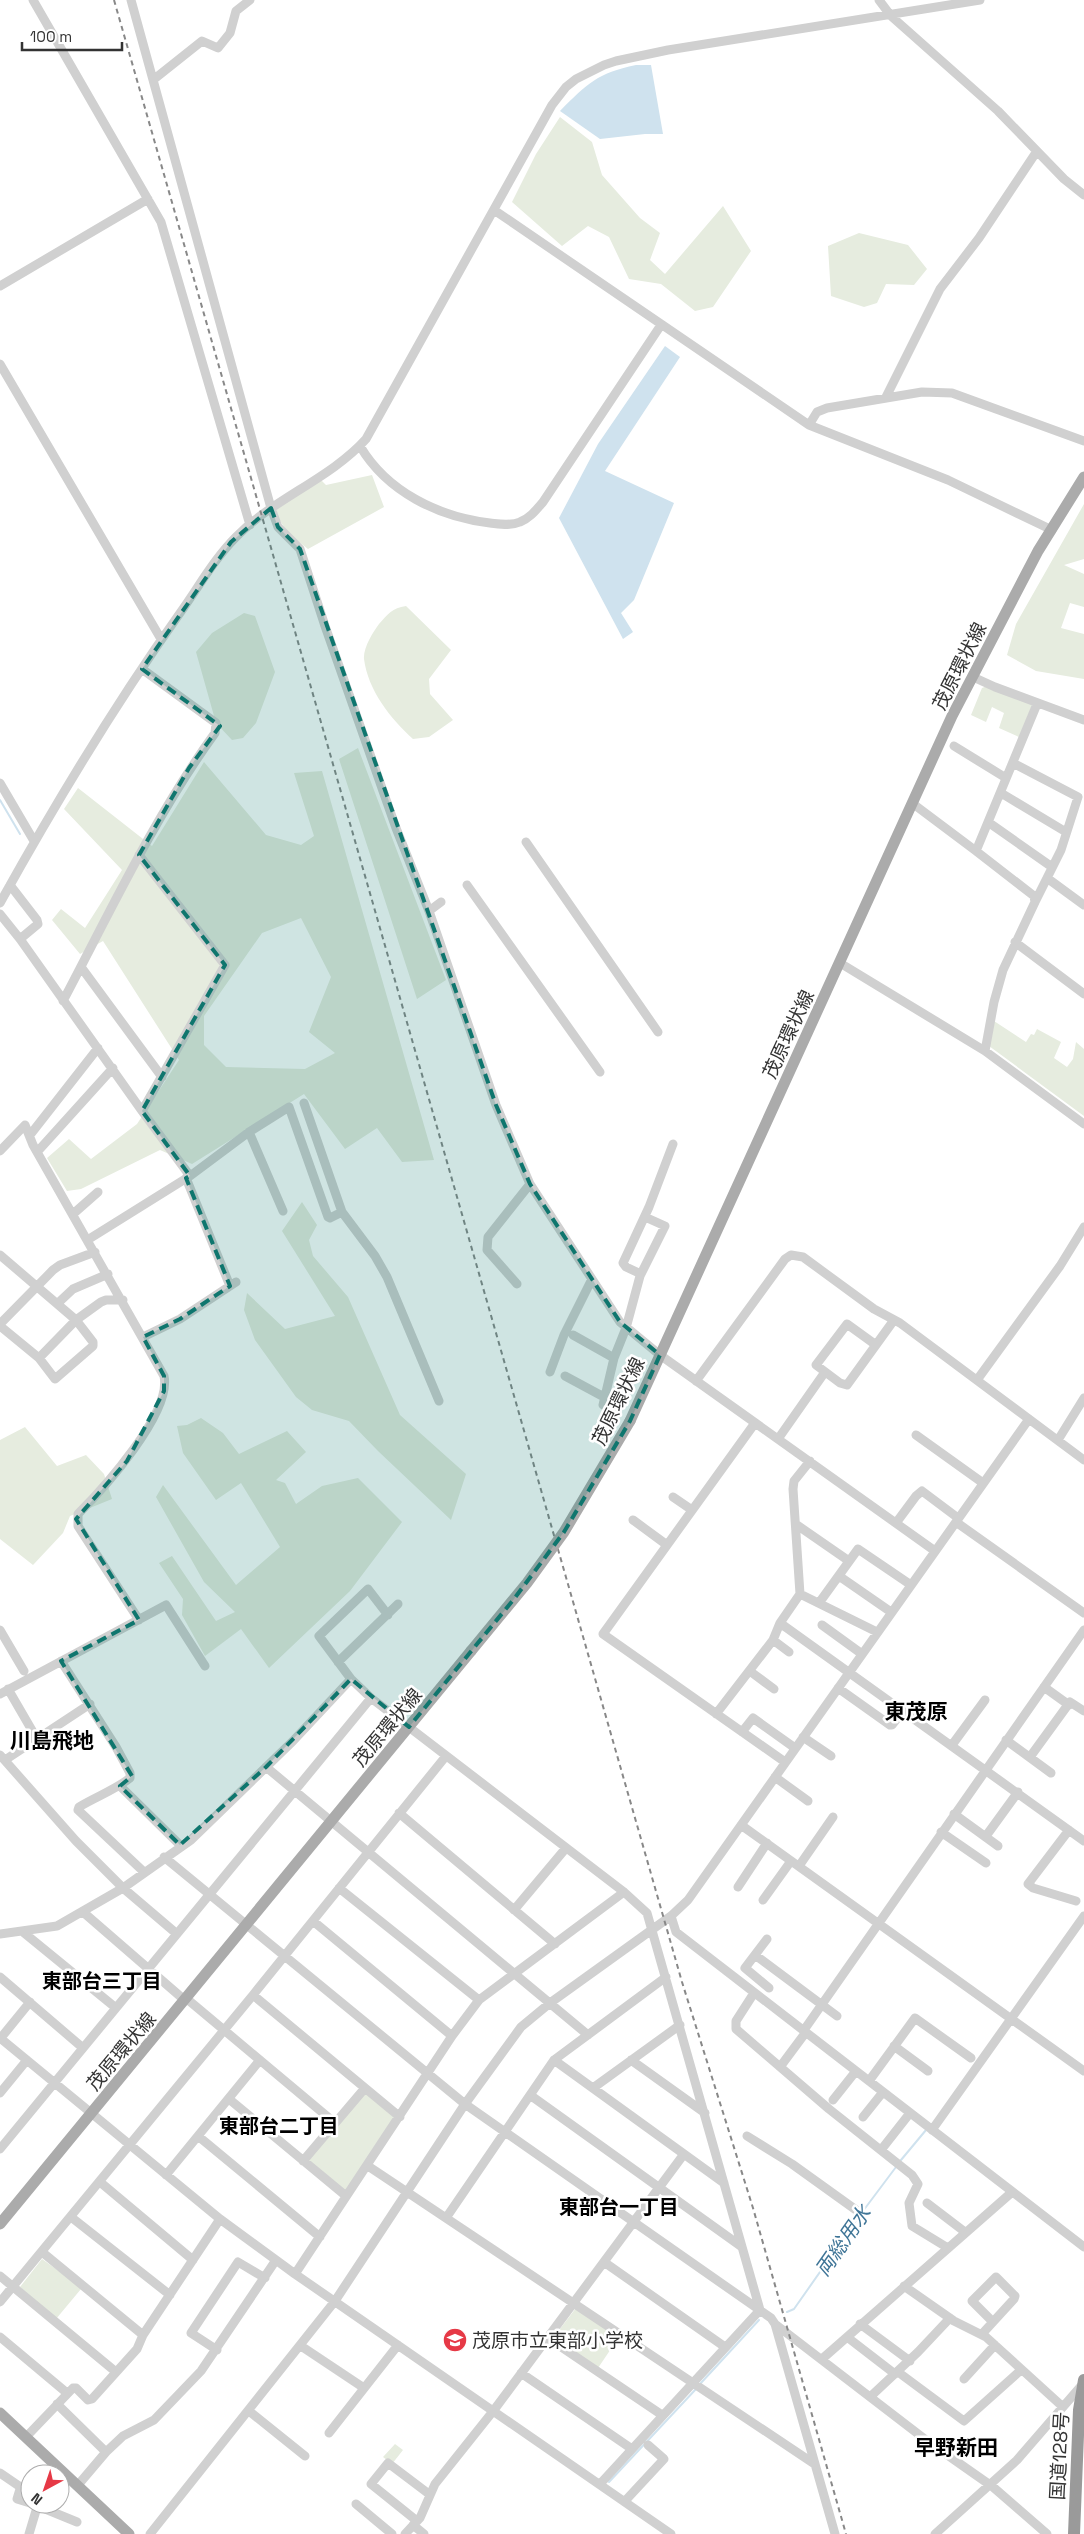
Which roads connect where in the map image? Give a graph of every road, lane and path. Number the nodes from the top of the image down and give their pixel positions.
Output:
1 (34, 0) edge
2 (131, 0) edge
3 (250, 0) edge
4 (879, 0) edge
5 (980, 0) edge
6 (891, 16) junction
7 (154, 80) junction
8 (1037, 151) junction
9 (1084, 195) edge
10 (148, 199) junction
11 (494, 210) junction
12 (0, 286) edge
13 (660, 325) junction
14 (0, 364) edge
15 (886, 397) junction
16 (809, 425) junction
17 (1084, 441) edge
18 (360, 446) junction
19 (1084, 477) edge
20 (271, 508) junction
21 (250, 524) junction
22 (1052, 530) junction
23 (161, 639) junction
24 (142, 669) junction
25 (973, 677) junction
26 (1037, 704) junction
27 (1084, 720) edge
28 (954, 746) dead end
29 (1013, 763) junction
30 (1006, 778) junction
31 (0, 783) edge
32 (1001, 793) junction
33 (912, 803) junction
34 (988, 822) junction
35 (1066, 832) junction
36 (34, 842) junction
37 (526, 842) dead end
38 (976, 851) junction
39 (140, 855) junction
40 (1052, 868) junction
41 (1047, 878) junction
42 (10, 885) junction
43 (467, 885) dead end
44 (441, 902) dead end
45 (1035, 902) junction
46 (0, 903) edge
47 (1084, 905) edge
48 (429, 911) junction
49 (0, 914) edge
50 (20, 938) junction
51 (1015, 942) junction
52 (840, 963) junction
53 (81, 967) junction
54 (1084, 994) edge
55 (63, 1001) junction
56 (658, 1032) dead end
57 (98, 1048) junction
58 (985, 1050) junction
59 (113, 1068) junction
60 (600, 1072) dead end
61 (162, 1077) junction
62 (304, 1103) dead end
63 (142, 1111) junction
64 (1084, 1124) edge
65 (249, 1132) junction
66 (30, 1135) junction
67 (673, 1144) dead end
68 (0, 1151) edge
69 (38, 1151) junction
70 (188, 1177) junction
71 (530, 1184) junction
72 (98, 1192) dead end
73 (283, 1211) dead end
74 (342, 1212) junction
75 (73, 1214) junction
76 (644, 1217) junction
77 (1084, 1227) edge
78 (89, 1239) junction
79 (95, 1252) junction
80 (0, 1255) edge
81 (108, 1274) junction
82 (641, 1274) junction
83 (592, 1278) junction
84 (517, 1284) dead end
85 (37, 1286) junction
86 (122, 1300) junction
87 (57, 1304) junction
88 (76, 1320) junction
89 (894, 1320) junction
90 (0, 1325) edge
91 (626, 1328) junction
92 (573, 1335) dead end
93 (143, 1337) junction
94 (876, 1345) junction
95 (660, 1355) junction
96 (39, 1358) junction
97 (614, 1358) junction
98 (550, 1372) dead end
99 (825, 1372) junction
100 (566, 1376) dead end
101 (977, 1380) junction
102 (696, 1381) junction
103 (1084, 1398) edge
104 (439, 1401) dead end
105 (1029, 1419) junction
106 (755, 1423) junction
107 (916, 1435) dead end
108 (778, 1439) junction
109 (1058, 1440) junction
110 (1084, 1460) edge
111 (810, 1461) junction
112 (983, 1483) junction
113 (673, 1497) dead end
114 (692, 1510) junction
115 (633, 1520) dead end
116 (957, 1520) junction
117 (896, 1523) junction
118 (796, 1525) junction
119 (667, 1545) junction
120 (935, 1551) junction
121 (849, 1560) junction
122 (839, 1576) junction
123 (911, 1585) junction
124 (800, 1594) junction
125 (819, 1603) junction
126 (398, 1604) dead end
127 (891, 1612) junction
128 (1084, 1613) edge
129 (388, 1615) junction
130 (139, 1620) junction
131 (780, 1623) junction
132 (822, 1625) dead end
133 (0, 1630) edge
134 (1084, 1630) edge
135 (877, 1632) junction
136 (773, 1640) junction
137 (789, 1652) dead end
138 (862, 1654) junction
139 (62, 1661) junction
140 (338, 1662) junction
141 (204, 1666) dead end
142 (24, 1671) dead end
143 (750, 1672) junction
144 (849, 1672) junction
145 (351, 1679) junction
146 (1044, 1687) junction
147 (838, 1688) junction
148 (774, 1689) dead end
149 (4, 1691) edge
150 (371, 1698) junction
151 (985, 1700) dead end
152 (90, 1704) junction
153 (1068, 1705) junction
154 (1084, 1711) edge
155 (902, 1712) junction
156 (716, 1714) junction
157 (409, 1727) junction
158 (742, 1732) junction
159 (803, 1737) junction
160 (37, 1739) junction
161 (1006, 1740) junction
162 (952, 1745) junction
163 (795, 1748) junction
164 (446, 1756) junction
165 (831, 1756) dead end
166 (1030, 1757) junction
167 (2, 1758) edge
168 (785, 1762) junction
169 (266, 1768) junction
170 (985, 1769) junction
171 (1051, 1773) dead end
172 (775, 1777) junction
173 (120, 1786) junction
174 (294, 1791) junction
175 (1018, 1792) junction
176 (808, 1801) dead end
177 (399, 1813) junction
178 (954, 1814) junction
179 (833, 1817) dead end
180 (331, 1822) junction
181 (741, 1825) junction
182 (1069, 1830) junction
183 (941, 1832) junction
184 (986, 1836) junction
185 (1084, 1841) edge
186 (767, 1843) junction
187 (180, 1845) junction
188 (998, 1846) dead end
189 (566, 1848) junction
190 (368, 1852) junction
191 (164, 1857) junction
192 (986, 1863) dead end
193 (795, 1864) junction
194 (144, 1872) junction
195 (738, 1887) dead end
196 (123, 1888) junction
197 (339, 1888) junction
198 (624, 1892) junction
199 (210, 1894) junction
200 (763, 1900) dead end
201 (1076, 1901) dead end
202 (514, 1910) junction
203 (83, 1912) junction
204 (671, 1916) junction
205 (1084, 1916) edge
206 (313, 1921) junction
207 (877, 1922) junction
208 (247, 1925) junction
209 (653, 1928) junction
210 (23, 1932) junction
211 (0, 1934) edge
212 (177, 1934) junction
213 (767, 1939) dead end
214 (555, 1944) junction
215 (755, 1955) junction
216 (285, 1956) junction
217 (149, 1968) junction
218 (513, 1973) junction
219 (780, 1974) junction
220 (0, 1977) edge
221 (666, 1977) junction
222 (769, 1988) junction
223 (253, 1995) junction
224 (758, 1996) junction
225 (187, 1999) junction
226 (479, 2000) junction
227 (30, 2002) junction
228 (550, 2003) junction
229 (821, 2004) junction
230 (116, 2008) junction
231 (837, 2016) dead end
232 (1010, 2019) junction
233 (680, 2025) junction
234 (224, 2030) junction
235 (805, 2031) junction
236 (588, 2035) junction
237 (452, 2036) junction
238 (0, 2039) edge
239 (894, 2046) junction
240 (83, 2048) junction
241 (971, 2058) dead end
242 (27, 2060) junction
243 (260, 2060) junction
244 (554, 2060) junction
245 (631, 2060) junction
246 (780, 2067) junction
247 (856, 2071) junction
248 (928, 2071) dead end
249 (1084, 2071) edge
250 (429, 2075) junction
251 (55, 2082) junction
252 (869, 2082) junction
253 (364, 2088) junction
254 (593, 2088) junction
255 (882, 2092) junction
256 (0, 2093) edge
257 (530, 2094) junction
258 (229, 2099) junction
259 (833, 2100) dead end
260 (465, 2104) junction
261 (92, 2113) junction
262 (705, 2113) junction
263 (910, 2113) junction
264 (400, 2117) junction
265 (863, 2117) dead end
266 (335, 2123) junction
267 (932, 2130) junction
268 (505, 2133) junction
269 (198, 2136) junction
270 (747, 2136) dead end
271 (130, 2145) junction
272 (0, 2149) edge
273 (881, 2150) junction
274 (684, 2154) junction
275 (303, 2161) junction
276 (368, 2166) junction
277 (166, 2175) junction
278 (100, 2182) junction
279 (724, 2183) junction
280 (660, 2188) junction
281 (407, 2192) junction
282 (1011, 2193) junction
283 (346, 2196) junction
284 (926, 2203) dead end
285 (861, 2214) dead end
286 (70, 2217) junction
287 (446, 2218) junction
288 (220, 2219) junction
289 (633, 2223) junction
290 (0, 2224) edge
291 (966, 2232) junction
292 (320, 2237) junction
293 (742, 2247) junction
294 (1084, 2247) edge
295 (948, 2248) junction
296 (42, 2252) junction
297 (193, 2260) junction
298 (276, 2260) junction
299 (604, 2262) junction
300 (295, 2274) junction
301 (0, 2276) edge
302 (265, 2278) junction
303 (12, 2286) junction
304 (904, 2286) junction
305 (170, 2296) junction
306 (0, 2302) edge
307 (335, 2302) junction
308 (574, 2303) junction
309 (760, 2310) junction
310 (950, 2318) junction
311 (993, 2322) junction
312 (775, 2324) junction
313 (860, 2324) junction
314 (982, 2334) junction
315 (143, 2335) junction
316 (0, 2337) edge
317 (846, 2337) junction
318 (548, 2338) junction
319 (398, 2345) junction
320 (995, 2345) junction
321 (301, 2346) junction
322 (726, 2347) junction
323 (217, 2350) junction
324 (822, 2359) junction
325 (910, 2361) junction
326 (1021, 2370) junction
327 (116, 2372) junction
328 (896, 2373) junction
329 (521, 2374) junction
330 (964, 2379) dead end
331 (1084, 2381) edge
332 (692, 2382) junction
333 (364, 2388) junction
334 (67, 2393) junction
335 (870, 2397) junction
336 (57, 2404) junction
337 (1063, 2407) junction
338 (494, 2410) junction
339 (249, 2411) junction
340 (662, 2415) junction
341 (1, 2417) edge
342 (329, 2433) dead end
343 (26, 2437) junction
344 (648, 2445) dead end
345 (632, 2449) junction
346 (106, 2452) junction
347 (305, 2456) dead end
348 (813, 2463) junction
349 (53, 2464) edge
350 (0, 2473) edge
351 (70, 2479) edge
352 (600, 2484) junction
353 (990, 2484) junction
354 (78, 2485) junction
355 (20, 2489) edge
356 (20, 2489) edge
357 (429, 2494) junction
358 (20, 2500) edge
359 (625, 2501) junction
360 (356, 2504) dead end
361 (33, 2514) edge
362 (58, 2514) edge
363 (77, 2522) dead end
364 (415, 2523) junction
365 (29, 2534) edge
366 (129, 2534) edge
367 (150, 2534) edge
368 (392, 2534) edge
369 (405, 2534) edge
370 (424, 2534) edge
371 (671, 2534) edge
372 (834, 2534) edge
373 (935, 2534) edge
374 (1047, 2534) edge
375 (1074, 2534) edge

1 - 10 street
2 - 7 street
3 - 7 street
4 - 6 street
5 - 6 street
6 - 8 street
6 - 11 street
7 - 20 street
8 - 9 street
8 - 15 street
10 - 12 street
10 - 21 street
11 - 13 street
11 - 18 street
13 - 16 street
13 - 18 street
14 - 23 street
15 - 16 street
15 - 17 street
16 - 22 street
18 - 20 street
19 - 22 main road, 茂原環状線
20 - 21 street
20 - 48 street
21 - 23 street
22 - 25 main road, 茂原環状線
23 - 24 street
24 - 36 street
24 - 39 street
25 - 26 street
25 - 33 main road, 茂原環状線
26 - 27 street
26 - 29 street
28 - 30 street
29 - 30 street
29 - 35 street
30 - 32 street
31 - 36 street
32 - 34 street
32 - 35 street
33 - 38 street
33 - 52 main road, 茂原環状線
34 - 38 street
34 - 40 street
35 - 40 street
36 - 42 street
37 - 56 street
38 - 45 street
39 - 53 street
39 - 61 street
40 - 41 street
41 - 45 street
41 - 47 street
42 - 46 street
42 - 50 street
43 - 60 street
44 - 48 street
45 - 51 street
48 - 71 street
49 - 50 street
50 - 55 street
51 - 54 street
51 - 58 street
52 - 58 street
52 - 95 main road, 茂原環状線
53 - 55 street
53 - 61 street
55 - 57 street
57 - 59 street
57 - 66 street
58 - 64 street
59 - 63 street
59 - 69 street
61 - 63 street
62 - 74 street
63 - 70 street
65 - 70 street
65 - 73 street
65 - 74 street
66 - 68 street
66 - 69 street
67 - 76 street
69 - 75 street
70 - 78 street
70 - 93 street
71 - 83 street
71 - 84 street
72 - 75 street
74 - 104 street
75 - 78 street
76 - 82 street
76 - 82 street
77 - 101 street
78 - 79 street
79 - 81 street
79 - 85 street
80 - 85 street
81 - 86 street
81 - 87 street
82 - 91 street
83 - 91 street
83 - 98 street
85 - 87 street
85 - 90 street
86 - 88 street
86 - 93 street
87 - 88 street
88 - 96 street
88 - 96 street
89 - 94 street
89 - 101 street
89 - 102 street
90 - 96 street
91 - 95 street
91 - 97 street
92 - 97 street
93 - 130 street
94 - 99 street
94 - 99 street
95 - 102 street
95 - 157 main road, 茂原環状線, bridge
97 - 100 street
99 - 108 street
101 - 105 street
102 - 106 street
103 - 109 street
105 - 109 street
105 - 112 street
106 - 108 street
106 - 114 street
107 - 112 street
108 - 111 street
109 - 110 street
111 - 117 street
111 - 118 street
112 - 116 street
113 - 114 street
114 - 119 street
115 - 119 street
116 - 117 street
116 - 120 street
116 - 128 street
117 - 120 street
118 - 121 street
118 - 124 street
119 - 156 street
120 - 123 street
121 - 122 street
121 - 123 street
122 - 125 street
122 - 127 street
123 - 127 street
124 - 125 street
124 - 131 street
125 - 135 street
126 - 129 street
127 - 135 street
129 - 140 street
129 - 140 street
130 - 139 street
130 - 141 street
131 - 136 street
131 - 144 street
132 - 138 street
133 - 142 street
134 - 146 street
135 - 138 street
136 - 137 street
136 - 143 street
138 - 144 street
139 - 149 street
139 - 152 street
140 - 145 street
143 - 148 street
143 - 156 street
144 - 147 street
144 - 155 street
145 - 150 street
145 - 169 street
146 - 153 street
146 - 161 street
147 - 155 street
147 - 159 street
149 - 160 street
150 - 157 street
150 - 174 street
151 - 162 street
152 - 160 street
152 - 173 street
153 - 154 street
153 - 166 street
155 - 162 street
156 - 158 street
157 - 164 street
157 - 180 main road, 茂原環状線
158 - 163 street
158 - 168 street
159 - 163 street
159 - 165 street
160 - 167 street
161 - 166 street
161 - 170 street
162 - 170 street
163 - 168 street
164 - 177 street
164 - 189 street
166 - 171 street
167 - 196 street
168 - 172 street
169 - 174 street
169 - 187 street
170 - 175 street
170 - 178 street
172 - 176 street
172 - 181 street
173 - 187 street
173 - 194 street
174 - 180 street
174 - 199 street
175 - 182 street
175 - 184 street
177 - 190 street
177 - 202 street
178 - 183 street
178 - 184 street
179 - 193 street
180 - 190 street
180 - 208 main road, 茂原環状線
181 - 186 street
181 - 204 street
182 - 185 street
182 - 201 street
183 - 192 street
183 - 207 street
184 - 188 street
186 - 193 street
186 - 195 street
187 - 191 street
189 - 198 street
189 - 202 street
190 - 197 street
190 - 218 street
191 - 194 street
191 - 199 street
193 - 200 street
193 - 207 street
194 - 196 street
196 - 203 street
196 - 212 street
197 - 206 street
197 - 226 street
198 - 209 street
198 - 214 street
199 - 208 street
199 - 212 street
202 - 214 street
203 - 210 street
203 - 217 street
204 - 209 street
204 - 224 street
205 - 232 street
206 - 216 street
206 - 237 street
207 - 229 street
207 - 232 street
208 - 216 street
208 - 225 main road, 茂原環状線
209 - 221 street
209 - 228 street
210 - 211 street
210 - 230 street
212 - 217 street
213 - 215 street
214 - 218 street
215 - 219 street
215 - 222 street
216 - 223 street
216 - 250 street
217 - 225 street
217 - 230 street
218 - 226 street
218 - 228 street
219 - 222 street
219 - 229 street
220 - 227 street
221 - 233 street
221 - 236 street
222 - 224 street
223 - 234 street
223 - 253 street
224 - 235 street
224 - 246 street
225 - 234 street
225 - 261 main road, 茂原環状線
226 - 237 street
227 - 238 street
227 - 240 street
228 - 236 street
228 - 260 street
229 - 231 street
229 - 235 street
230 - 240 street
232 - 249 street
232 - 267 street
233 - 245 street
233 - 262 street
234 - 243 street
234 - 271 street
235 - 246 street
235 - 247 street
236 - 244 street
237 - 250 street
238 - 242 street
239 - 241 street
239 - 248 street
239 - 252 street
240 - 251 street
242 - 251 street
242 - 256 street
243 - 258 street
243 - 266 street
244 - 254 street
244 - 257 street
245 - 254 street
245 - 262 street
246 - 273 street
247 - 252 street
247 - 259 street
250 - 260 street
250 - 264 street
251 - 261 street
251 - 272 street
252 - 255 street
253 - 264 street
253 - 266 street
254 - 274 street
255 - 263 street
255 - 265 street
257 - 268 street
257 - 280 street
258 - 269 street
258 - 275 street
260 - 268 street
260 - 281 street
261 - 271 street
261 - 290 main road, 茂原環状線
262 - 279 street
263 - 267 street
263 - 273 street
264 - 276 street
266 - 275 street
267 - 282 street
268 - 287 street
268 - 289 street
269 - 277 street
269 - 292 street
270 - 285 street
271 - 277 street
271 - 278 street
273 - 295 street
274 - 279 street
274 - 280 street
275 - 283 street
276 - 281 street
276 - 283 street
277 - 288 street
278 - 286 street
278 - 297 street
279 - 293 street
280 - 289 street
280 - 293 street
281 - 287 street
281 - 307 street
282 - 291 street
282 - 294 street
283 - 292 street
284 - 291 street
286 - 296 street
286 - 305 street
287 - 308 street
288 - 297 street
288 - 298 street
289 - 299 street
289 - 309 street
291 - 295 street
292 - 300 street
293 - 309 street
295 - 304 street
296 - 303 street
296 - 315 street
297 - 305 street
298 - 300 street
298 - 302 street
299 - 308 street
299 - 322 street
300 - 307 street
301 - 303 street
302 - 323 street
302 - 323 street
303 - 306 street
303 - 327 street
304 - 310 street
304 - 313 street
305 - 315 street
307 - 319 street
307 - 321 street
308 - 318 street
308 - 332 street
309 - 312 street
309 - 322 street
310 - 314 street
310 - 325 street
311 - 311 street
311 - 314 street
312 - 324 street
312 - 348 street
313 - 317 street
313 - 325 street
314 - 320 street
315 - 327 street
316 - 334 street
317 - 324 street
317 - 328 street
318 - 329 street
318 - 340 street
319 - 333 street
319 - 338 street
320 - 326 street
320 - 330 street
321 - 333 street
321 - 339 street
322 - 332 street
323 - 346 street
324 - 335 street
325 - 328 street
326 - 328 street
326 - 337 street
327 - 334 street
328 - 335 street
329 - 338 street
329 - 345 street
331 - 337 street
331 - 375 highway, 国道128号
332 - 340 street
332 - 348 street
333 - 342 street
334 - 336 street
335 - 353 street
336 - 343 street
336 - 346 street
337 - 353 street
338 - 352 street
338 - 357 street
339 - 347 street
339 - 367 street
340 - 345 street
341 - 343 main road
343 - 349 main road
344 - 359 street
345 - 352 street
346 - 354 street
348 - 372 street
350 - 356 street
351 - 354 main road
352 - 359 street
353 - 373 street
353 - 374 street
354 - 366 main road
355 - 358 street
357 - 364 street
357 - 364 street
359 - 371 street
360 - 368 street
361 - 365 street
362 - 363 street
364 - 369 street
364 - 370 street

